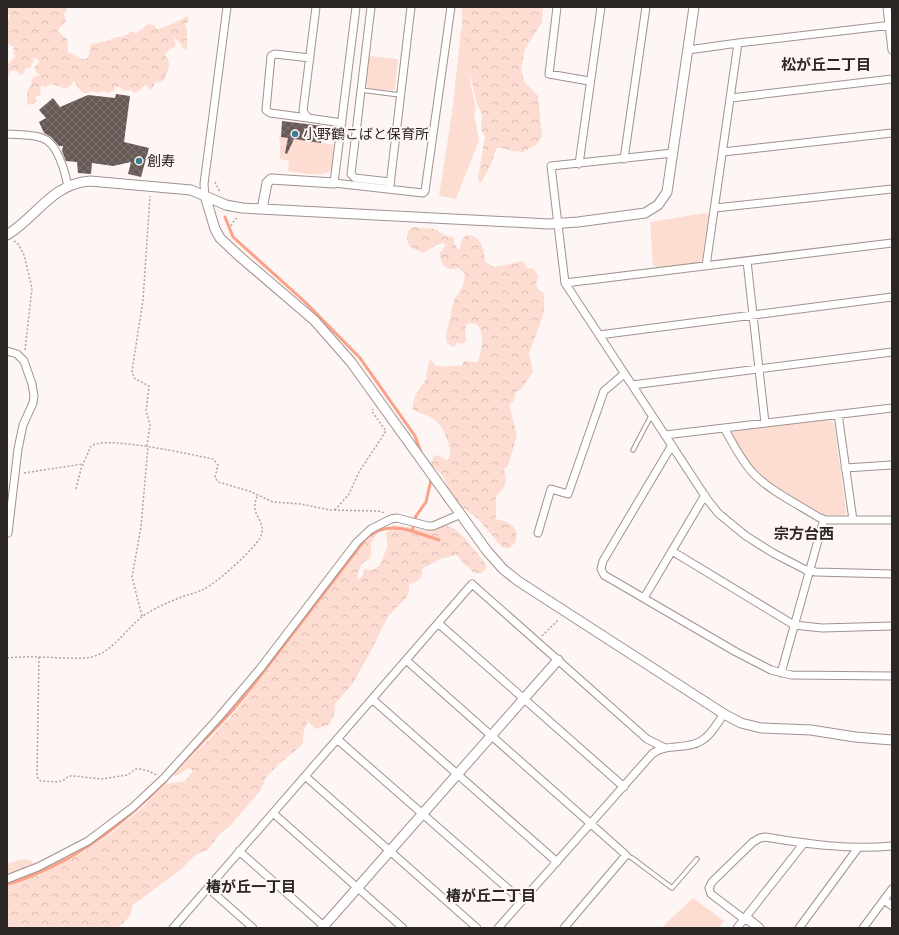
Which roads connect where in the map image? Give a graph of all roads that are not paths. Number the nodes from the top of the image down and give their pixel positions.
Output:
1 (227, 7) edge
2 (316, 7) edge
3 (356, 7) edge
4 (371, 7) edge
5 (411, 7) edge
6 (451, 7) edge
7 (557, 7) edge
8 (601, 7) edge
9 (646, 7) edge
10 (694, 7) edge
11 (887, 7) edge
12 (891, 25) edge
13 (738, 43) junction
14 (688, 50) junction
15 (892, 50) edge
16 (310, 58) junction
17 (892, 79) edge
18 (589, 81) junction
19 (361, 90) junction
20 (400, 95) junction
21 (731, 98) junction
22 (308, 118) junction
23 (342, 123) junction
24 (892, 133) edge
25 (7, 134) edge
26 (723, 152) junction
27 (673, 153) junction
28 (624, 159) junction
29 (578, 164) junction
30 (334, 183) junction
31 (68, 186) junction
32 (390, 186) junction
33 (892, 189) edge
34 (205, 196) junction
35 (715, 208) junction
36 (262, 209) junction
37 (558, 224) junction
38 (9, 237) edge
39 (892, 243) edge
40 (747, 261) junction
41 (706, 266) junction
42 (565, 283) junction
43 (892, 297) edge
44 (753, 315) junction
45 (599, 335) junction
46 (7, 351) edge
47 (892, 352) edge
48 (759, 369) junction
49 (624, 374) junction
50 (632, 386) junction
51 (892, 408) edge
52 (838, 414) junction
53 (652, 415) junction
54 (765, 423) junction
55 (724, 428) junction
56 (665, 435) junction
57 (672, 445) junction
58 (633, 450) dead end
59 (892, 465) edge
60 (845, 468) junction
61 (705, 495) junction
62 (461, 514) junction
63 (824, 519) junction
64 (853, 520) junction
65 (892, 520) edge
66 (8, 533) dead end
67 (538, 533) dead end
68 (672, 551) junction
69 (809, 571) junction
70 (892, 574) edge
71 (644, 598) junction
72 (438, 623) junction
73 (794, 625) junction
74 (892, 626) edge
75 (406, 660) junction
76 (558, 660) junction
77 (781, 673) junction
78 (892, 676) edge
79 (372, 699) junction
80 (524, 699) junction
81 (724, 714) junction
82 (492, 736) junction
83 (337, 739) junction
84 (892, 740) edge
85 (665, 748) junction
86 (458, 774) junction
87 (305, 776) junction
88 (624, 787) junction
89 (273, 813) junction
90 (422, 814) junction
91 (591, 824) junction
92 (804, 843) junction
93 (892, 846) edge
94 (858, 848) junction
95 (239, 851) junction
96 (390, 851) junction
97 (626, 855) junction
98 (697, 859) dead end
99 (557, 862) junction
100 (7, 879) edge
101 (208, 888) junction
102 (357, 888) junction
103 (892, 889) edge
104 (884, 900) junction
105 (522, 902) junction
106 (892, 906) edge
107 (744, 919) junction
108 (175, 927) edge
109 (324, 927) edge
110 (252, 928) edge
111 (403, 928) edge
112 (477, 928) edge
113 (498, 928) edge
114 (564, 928) edge
115 (738, 928) edge
116 (759, 928) edge
117 (799, 928) edge
118 (863, 928) edge

1 - 34 street
2 - 16 street
3 - 23 street
4 - 19 street
5 - 20 street
6 - 32 street
7 - 18 street
8 - 18 street
9 - 28 street
10 - 14 street
11 - 12 street
12 - 13 street
12 - 15 street
13 - 14 street
13 - 21 street
14 - 27 street
16 - 22 street
16 - 22 street
17 - 21 street
18 - 29 street
19 - 20 lane
19 - 32 street
20 - 32 street
21 - 26 street
22 - 23 street
23 - 30 street
24 - 26 street
25 - 31 street
26 - 35 street
27 - 28 street
27 - 37 street
28 - 29 street
29 - 37 street
30 - 32 street
30 - 36 street
31 - 34 street
31 - 38 street
33 - 35 street
34 - 36 street
34 - 62 street
35 - 41 street
36 - 37 street
37 - 42 street
39 - 40 street
40 - 41 street
40 - 44 street
41 - 42 street
42 - 45 street
43 - 44 street
44 - 45 street
44 - 48 street
45 - 49 street
46 - 66 street
47 - 48 street
48 - 50 street
48 - 54 street
49 - 50 street
49 - 67 street
50 - 53 street
51 - 52 street
52 - 54 street
52 - 60 street
53 - 56 street
53 - 58 lane
54 - 55 street
55 - 56 street
55 - 63 street
56 - 57 street
57 - 61 street
57 - 71 street
59 - 60 street
60 - 64 street
61 - 68 street
61 - 69 street
62 - 81 street
62 - 100 street
63 - 64 street
63 - 69 street
64 - 65 street
68 - 71 street
68 - 73 street
69 - 70 street
69 - 73 street
71 - 77 street
72 - 75 street
72 - 76 street
72 - 80 street
73 - 74 street
73 - 77 street
75 - 79 street
75 - 82 street
76 - 80 street
76 - 85 street
77 - 78 street
79 - 83 street
79 - 86 street
80 - 82 street
80 - 88 street
81 - 84 street
81 - 85 street
82 - 86 street
82 - 91 street
83 - 87 street
83 - 90 street
85 - 88 street
86 - 90 street
86 - 99 street
87 - 89 street
87 - 96 street
88 - 91 street
89 - 95 street
89 - 102 street
90 - 96 street
90 - 105 street
91 - 97 street
91 - 99 street
92 - 94 street
92 - 107 street
92 - 107 street
93 - 94 street
94 - 117 street
95 - 101 street
95 - 109 street
96 - 102 street
96 - 112 street
97 - 98 lane
97 - 114 street
99 - 105 street
101 - 108 street
101 - 110 street
102 - 109 street
102 - 111 street
103 - 104 street
104 - 106 street
104 - 118 street
105 - 113 street
107 - 115 street
107 - 116 street

